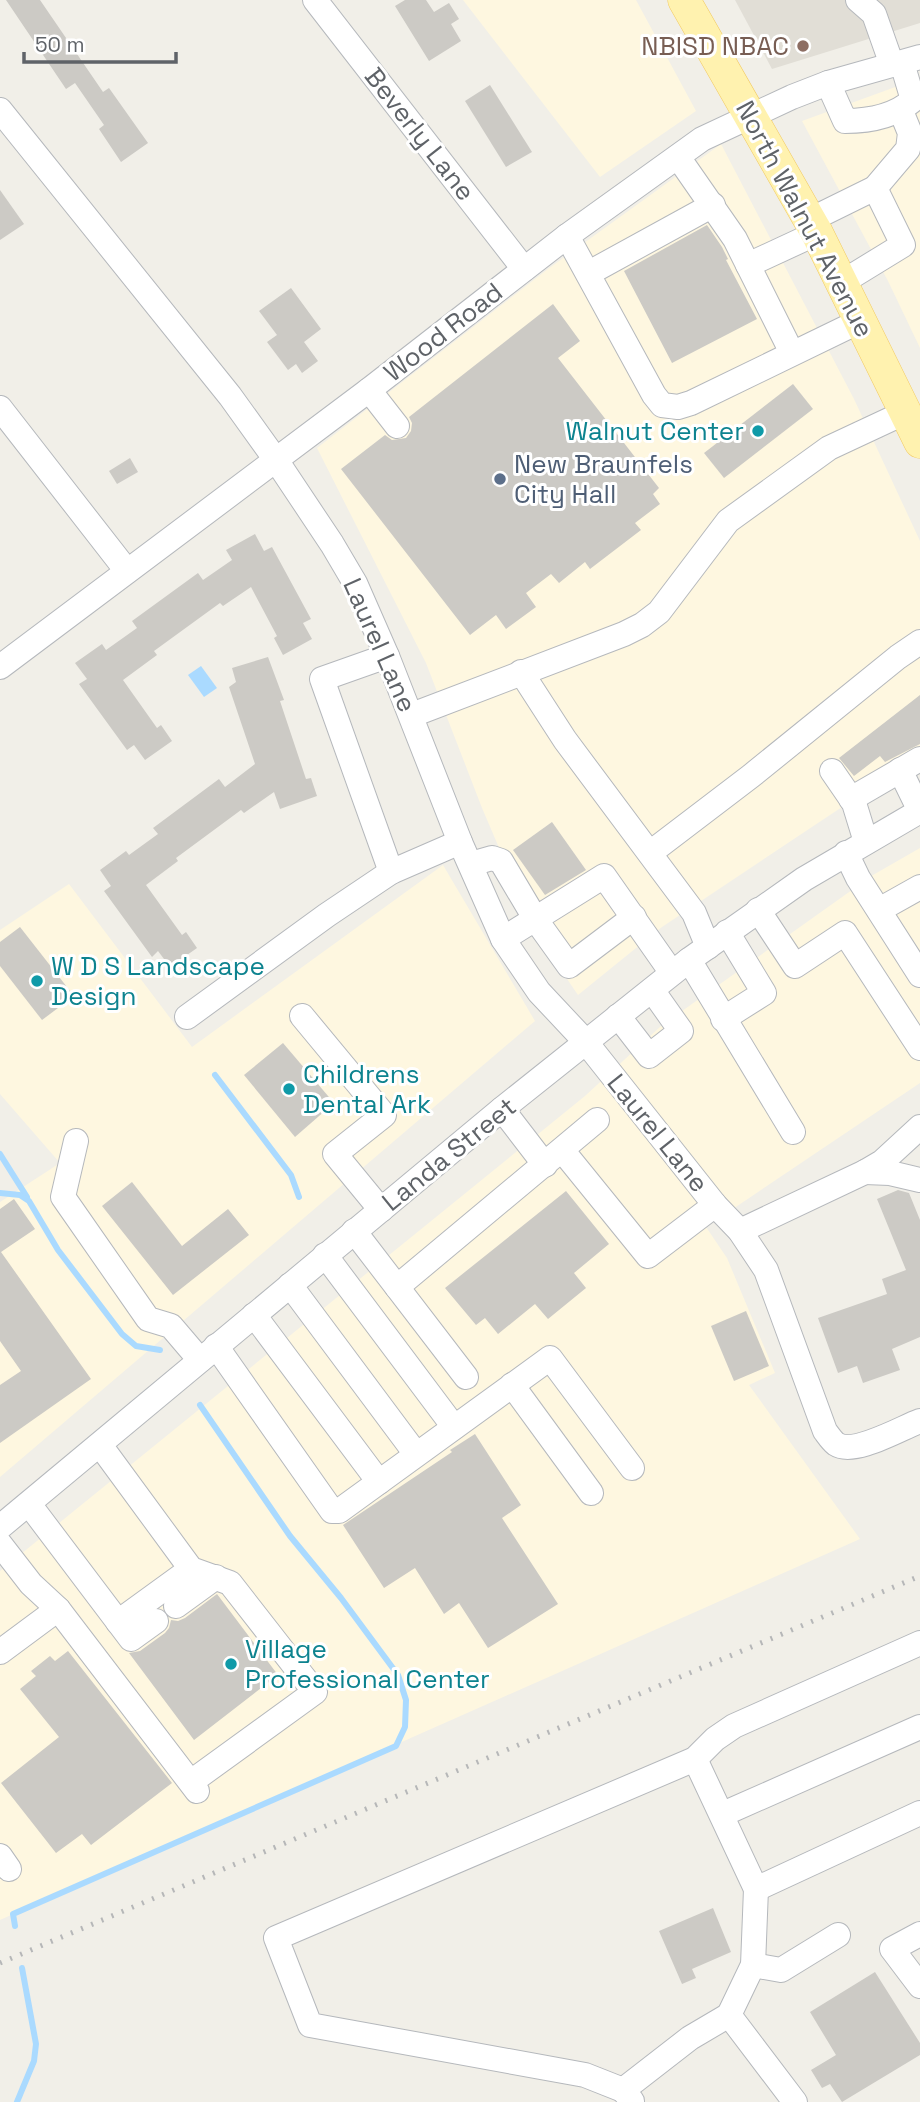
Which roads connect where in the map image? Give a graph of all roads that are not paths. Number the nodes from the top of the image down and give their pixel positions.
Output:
1 (316, 0) edge
2 (684, 0) edge
3 (858, 0) edge
4 (905, 62) edge
5 (828, 83) junction
6 (912, 103) edge
7 (0, 110) edge
8 (752, 116) junction
9 (678, 157) junction
10 (876, 188) junction
11 (713, 205) junction
12 (813, 227) junction
13 (567, 236) junction
14 (748, 265) junction
15 (524, 269) junction
16 (589, 273) junction
17 (841, 283) junction
18 (860, 321) junction
19 (792, 353) junction
20 (369, 390) junction
21 (0, 408) edge
22 (906, 412) junction
23 (397, 426) dead end
24 (920, 442) edge
25 (276, 460) junction
26 (127, 571) junction
27 (920, 642) edge
28 (387, 656) junction
29 (2, 662) edge
30 (520, 673) junction
31 (412, 715) junction
32 (910, 765) edge
33 (832, 771) dead end
34 (851, 799) junction
35 (920, 811) edge
36 (856, 848) junction
37 (466, 853) junction
38 (650, 853) junction
39 (391, 872) junction
40 (920, 887) edge
41 (758, 910) junction
42 (879, 910) junction
43 (634, 918) junction
44 (536, 920) junction
45 (727, 932) junction
46 (503, 939) junction
47 (690, 960) junction
48 (920, 975) edge
49 (652, 989) junction
50 (302, 1016) dead end
51 (618, 1016) junction
52 (187, 1017) dead end
53 (723, 1019) junction
54 (585, 1041) junction
55 (920, 1048) edge
56 (502, 1109) junction
57 (597, 1120) dead end
58 (920, 1127) edge
59 (793, 1132) dead end
60 (76, 1141) dead end
61 (553, 1157) junction
62 (864, 1172) junction
63 (920, 1180) edge
64 (715, 1205) junction
65 (381, 1210) junction
66 (355, 1231) junction
67 (740, 1231) junction
68 (325, 1255) junction
69 (290, 1285) junction
70 (397, 1287) junction
71 (254, 1315) junction
72 (208, 1353) junction
73 (466, 1377) dead end
74 (512, 1385) junction
75 (920, 1420) edge
76 (454, 1427) junction
77 (100, 1445) junction
78 (416, 1454) junction
79 (632, 1468) dead end
80 (379, 1482) junction
81 (591, 1493) dead end
82 (29, 1504) junction
83 (0, 1527) edge
84 (0, 1544) edge
85 (191, 1569) junction
86 (216, 1577) junction
87 (58, 1609) junction
88 (118, 1622) junction
89 (920, 1643) edge
90 (0, 1652) edge
91 (920, 1727) edge
92 (695, 1759) junction
93 (920, 1813) edge
94 (723, 1814) junction
95 (756, 1889) junction
96 (920, 1934) edge
97 (838, 1935) dead end
98 (753, 1965) junction
99 (920, 1986) edge
100 (729, 2015) junction
101 (628, 2096) edge
102 (795, 2102) edge

1 - 15 street, Beverly Lane
2 - 8 main road, North Walnut Avenue
3 - 4 street
4 - 5 street, Wood Road
4 - 6 street
5 - 6 street
5 - 8 street, Wood Road
6 - 10 street
7 - 25 street, Laurel Lane
8 - 9 street, Wood Road
8 - 12 main road, North Walnut Avenue
9 - 11 street
9 - 13 street, Wood Road
10 - 12 street
10 - 17 street
11 - 14 street
11 - 16 street
12 - 14 street
12 - 17 main road, North Walnut Avenue
13 - 15 street, Wood Road
13 - 16 street
14 - 19 street
15 - 20 street, Wood Road
16 - 19 street
17 - 18 main road, North Walnut Avenue
18 - 19 street
18 - 22 main road, North Walnut Avenue
20 - 23 street
20 - 25 street, Wood Road
21 - 26 street
22 - 24 main road, North Walnut Avenue
22 - 30 street
25 - 26 street, Wood Road
25 - 28 street, Laurel Lane
26 - 29 street, Wood Road
27 - 38 street
28 - 31 street, Laurel Lane
28 - 39 street
30 - 31 street
30 - 38 street
31 - 37 street, Laurel Lane
32 - 34 street
32 - 35 street
33 - 34 street
34 - 36 street
35 - 36 street, Landa Street
36 - 41 street, Landa Street
36 - 42 street
37 - 39 street
37 - 44 street
37 - 46 street, Laurel Lane
38 - 47 street
39 - 52 street
40 - 42 street
41 - 45 street, Landa Street
41 - 55 street
42 - 48 street
43 - 44 street
43 - 44 street
43 - 47 street
44 - 46 street
45 - 47 street, Landa Street
45 - 53 street
46 - 54 street, Laurel Lane
47 - 49 street, Landa Street
47 - 53 street
49 - 51 street, Landa Street
49 - 51 street
50 - 65 street
51 - 54 street, Landa Street
53 - 59 street
54 - 56 street, Landa Street
54 - 64 street, Laurel Lane
56 - 61 street
56 - 65 street, Landa Street
57 - 61 street
58 - 62 street
60 - 72 street
61 - 64 street
61 - 70 street
62 - 63 street
62 - 67 street
64 - 67 street, Laurel Lane
65 - 66 street, Landa Street
66 - 68 street, Landa Street
66 - 70 street
67 - 75 street, Laurel Lane
68 - 69 street, Landa Street
68 - 76 street
69 - 71 street, Landa Street
69 - 78 street
70 - 73 street
71 - 72 street, Landa Street
71 - 80 street
72 - 77 street, Landa Street
72 - 80 street
74 - 76 street
74 - 79 street
74 - 81 street
76 - 78 street
77 - 82 street, Landa Street
77 - 85 street
78 - 80 street
82 - 83 street, Landa Street
82 - 88 street
84 - 87 street
85 - 86 street
85 - 88 street
86 - 87 street
86 - 88 street
87 - 90 street
89 - 92 street
91 - 94 street
92 - 94 street
92 - 101 street
93 - 95 street
94 - 95 street
95 - 98 street
96 - 99 street
97 - 98 street
98 - 100 street
100 - 101 street
100 - 102 street

